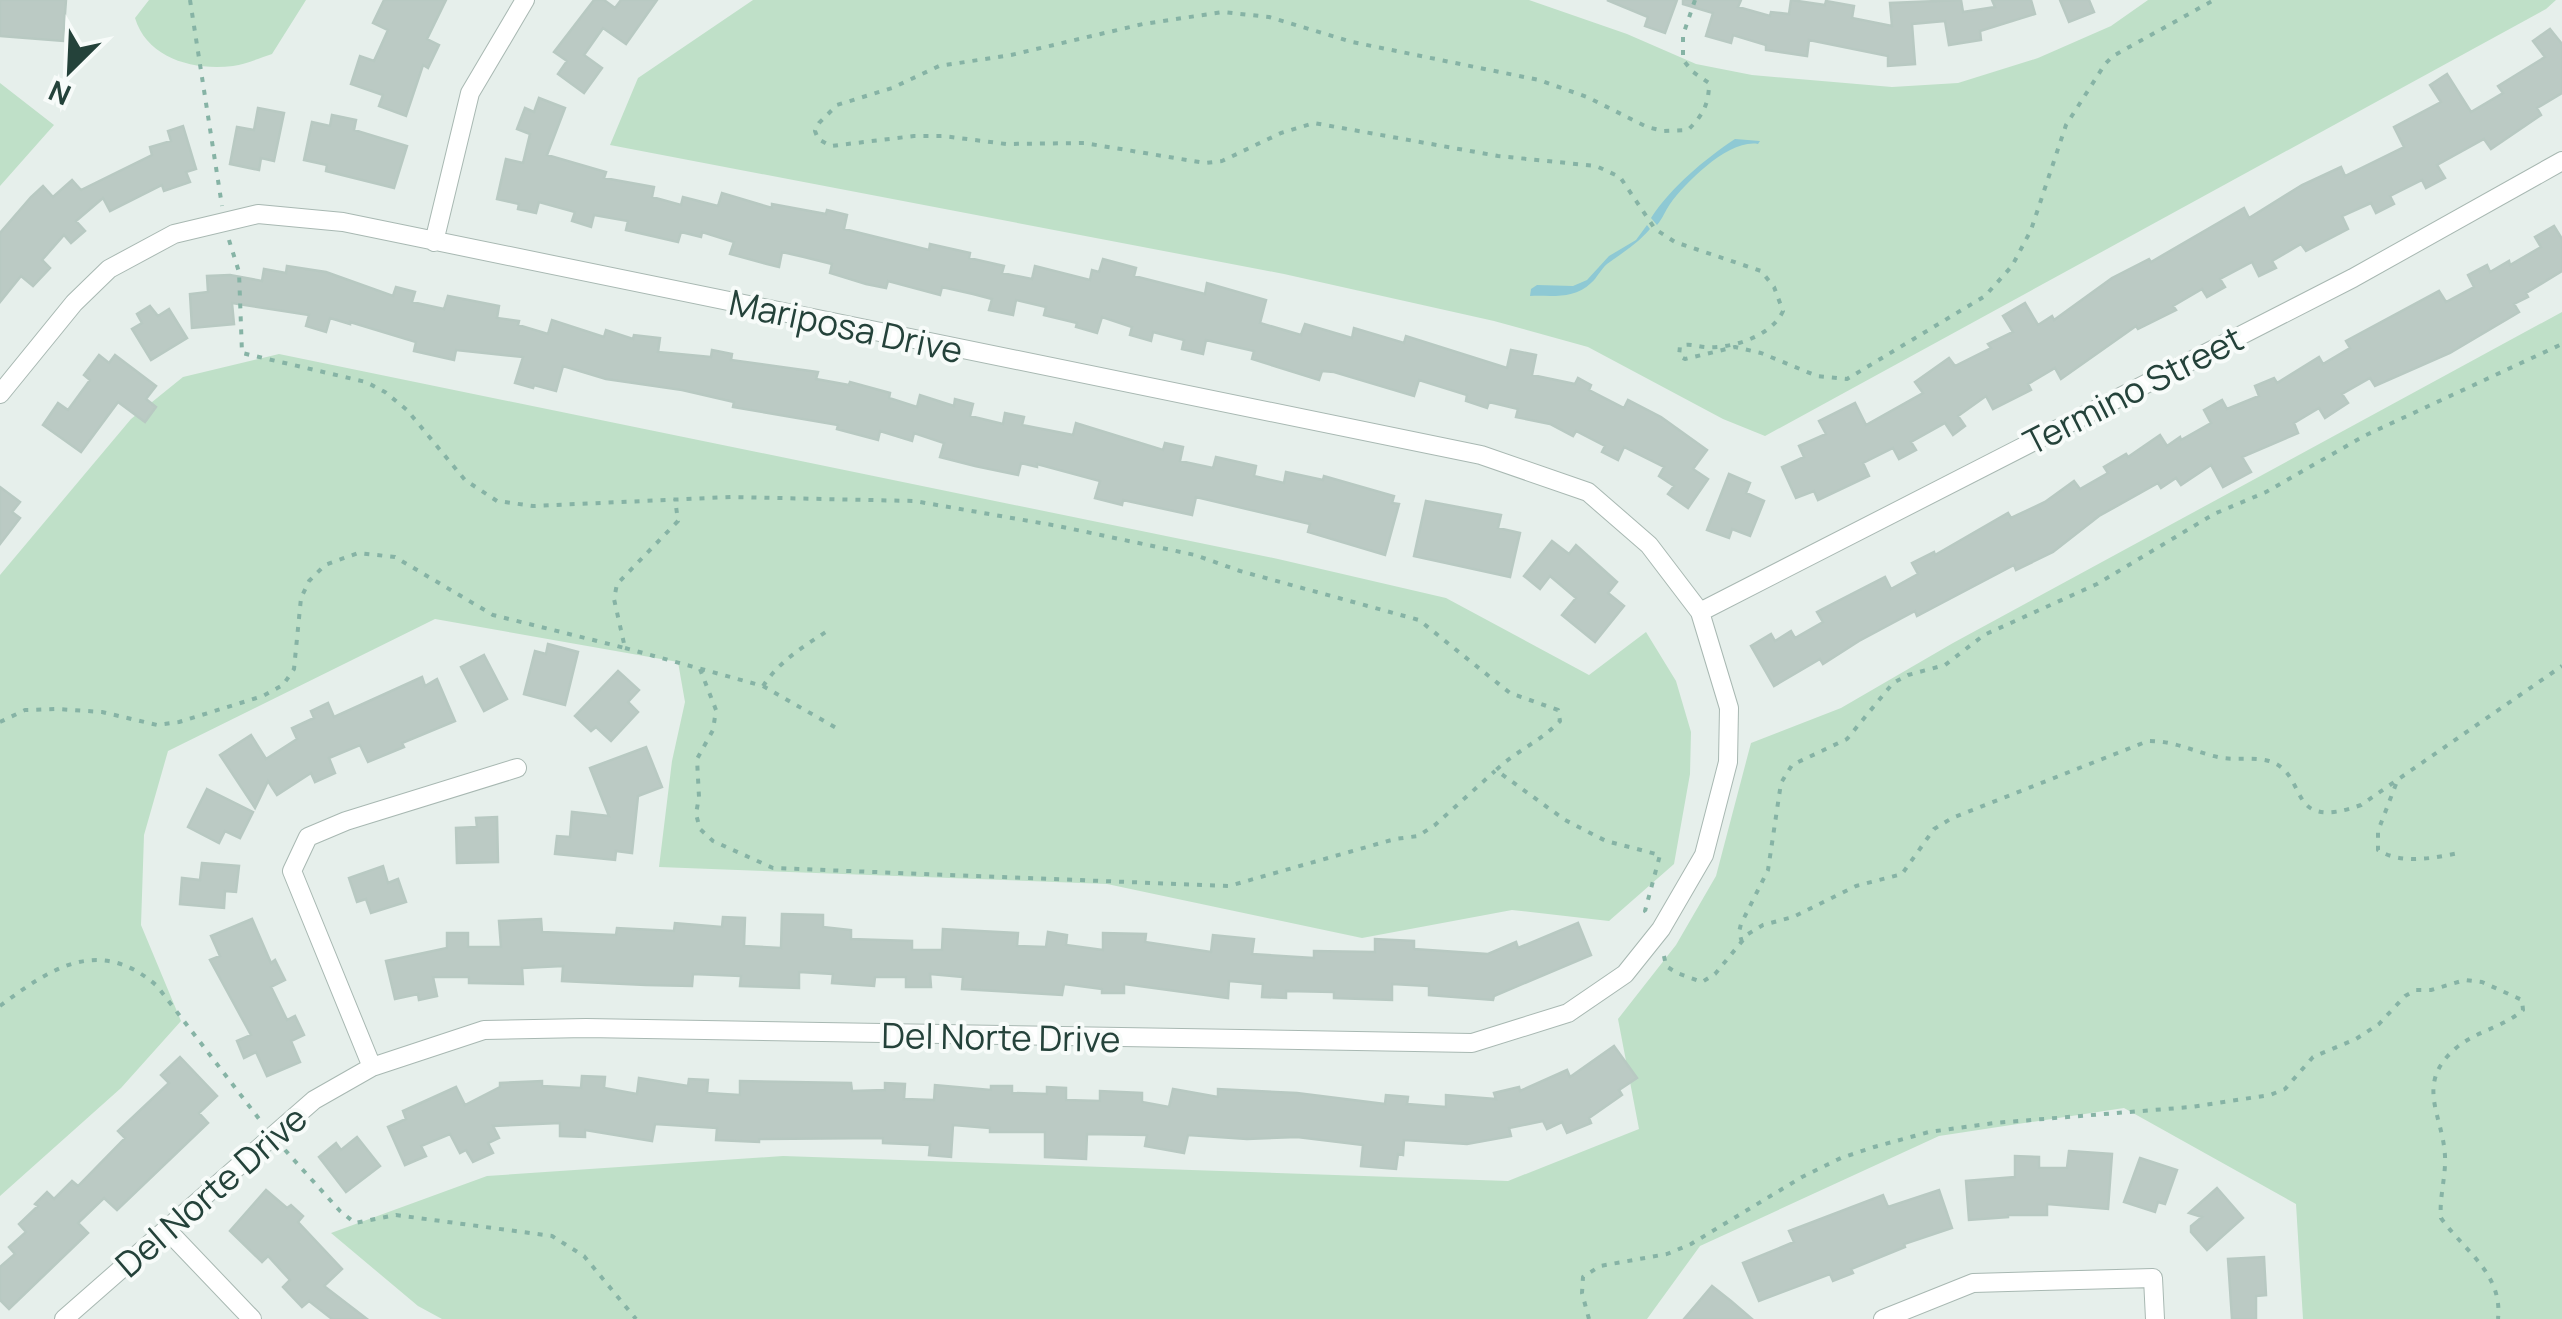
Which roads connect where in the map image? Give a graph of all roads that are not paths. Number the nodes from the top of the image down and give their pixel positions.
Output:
1 (525, 0) edge
2 (2562, 161) edge
3 (434, 242) junction
4 (0, 394) edge
5 (1700, 612) junction
6 (516, 768) dead end
7 (372, 1067) junction
8 (168, 1232) junction
9 (64, 1319) edge
10 (252, 1319) edge
11 (1884, 1319) edge
12 (2155, 1319) edge

1 - 3 street
2 - 5 street, Termino Street
3 - 4 street, Mariposa Drive
3 - 5 street, Mariposa Drive
5 - 7 street, Del Norte Drive
6 - 7 street
7 - 8 street, Del Norte Drive
8 - 9 street, Del Norte Drive
8 - 10 street
11 - 12 street

